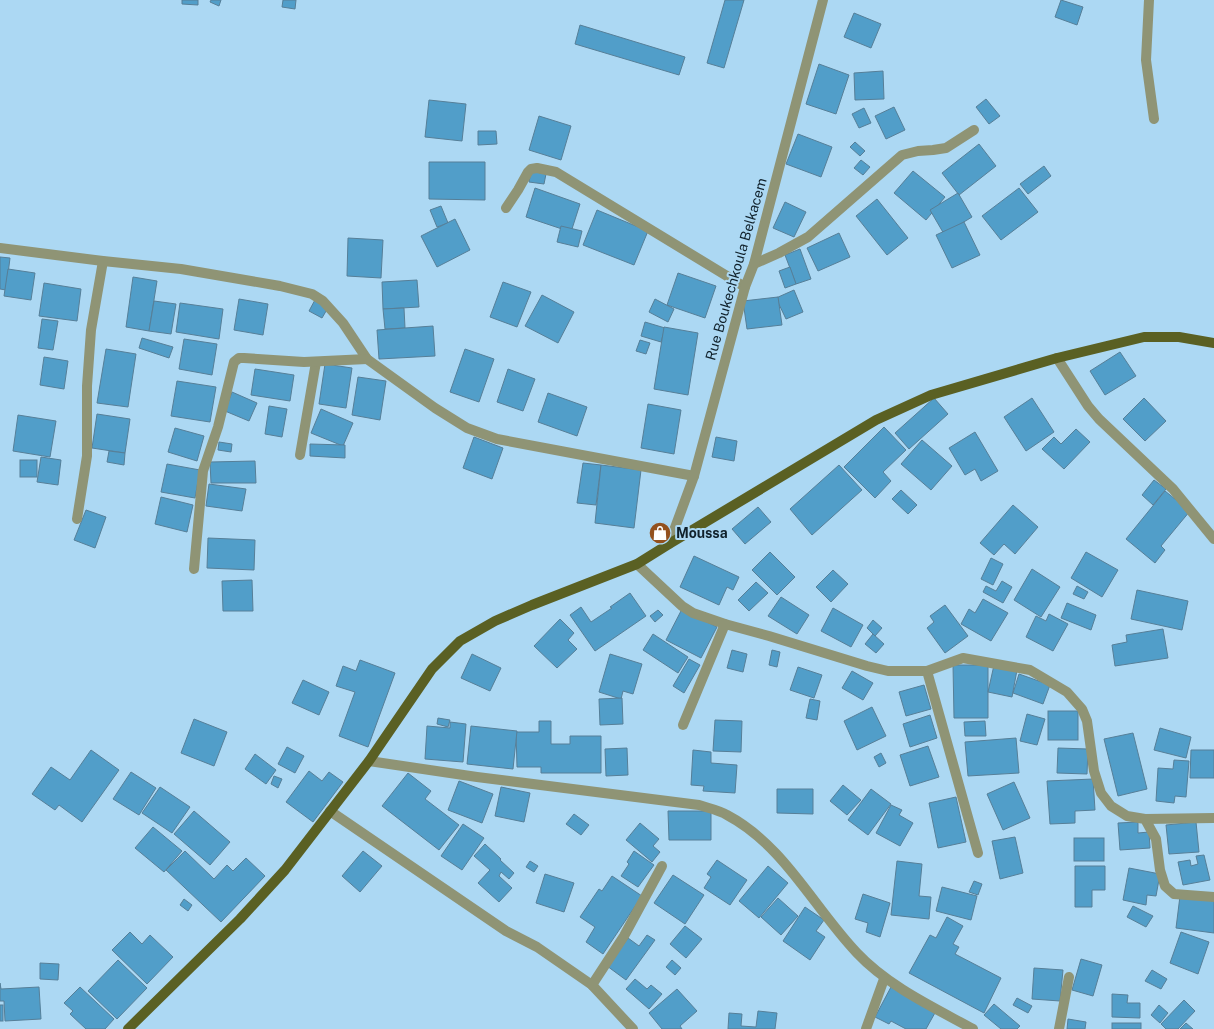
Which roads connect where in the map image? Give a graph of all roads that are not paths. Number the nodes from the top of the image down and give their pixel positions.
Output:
1 (823, 0) edge
2 (1149, 0) edge
3 (1154, 119) dead end
4 (974, 130) dead end
5 (506, 208) dead end
6 (0, 248) edge
7 (103, 261) junction
8 (754, 264) junction
9 (744, 287) junction
10 (1214, 343) edge
11 (1057, 358) junction
12 (367, 359) junction
13 (316, 362) junction
14 (300, 455) dead end
15 (694, 476) junction
16 (77, 519) dead end
17 (1214, 539) edge
18 (669, 544) junction
19 (638, 564) junction
20 (194, 569) dead end
21 (725, 624) junction
22 (927, 671) junction
23 (683, 725) dead end
24 (369, 761) junction
25 (330, 811) junction
26 (1214, 818) edge
27 (1145, 819) junction
28 (978, 853) dead end
29 (662, 866) dead end
30 (1214, 897) edge
31 (1069, 977) dead end
32 (884, 979) junction
33 (592, 985) junction
34 (128, 1029) edge
35 (633, 1029) edge
36 (866, 1029) edge
37 (972, 1029) edge
38 (1059, 1029) edge

1 - 8 street, Rue Boukechkoula Belkacem
2 - 3 street
4 - 8 street
5 - 9 street
6 - 7 street
7 - 12 street
7 - 16 street
8 - 9 street, Rue Boukechkoula Belkacem
9 - 15 street, Rue Boukechkoula Belkacem
10 - 11 main road
11 - 17 street
11 - 18 main road
12 - 13 street
12 - 15 street
13 - 14 street
13 - 20 street
15 - 18 street, Rue Boukechkoula Belkacem
18 - 19 main road
19 - 21 street
19 - 24 main road
21 - 22 street
21 - 23 street
22 - 27 street
22 - 28 street
24 - 25 main road
24 - 32 street
25 - 33 street
25 - 34 main road
26 - 27 street
27 - 30 street
29 - 33 street
31 - 38 street
32 - 36 street
32 - 37 street
33 - 35 street

